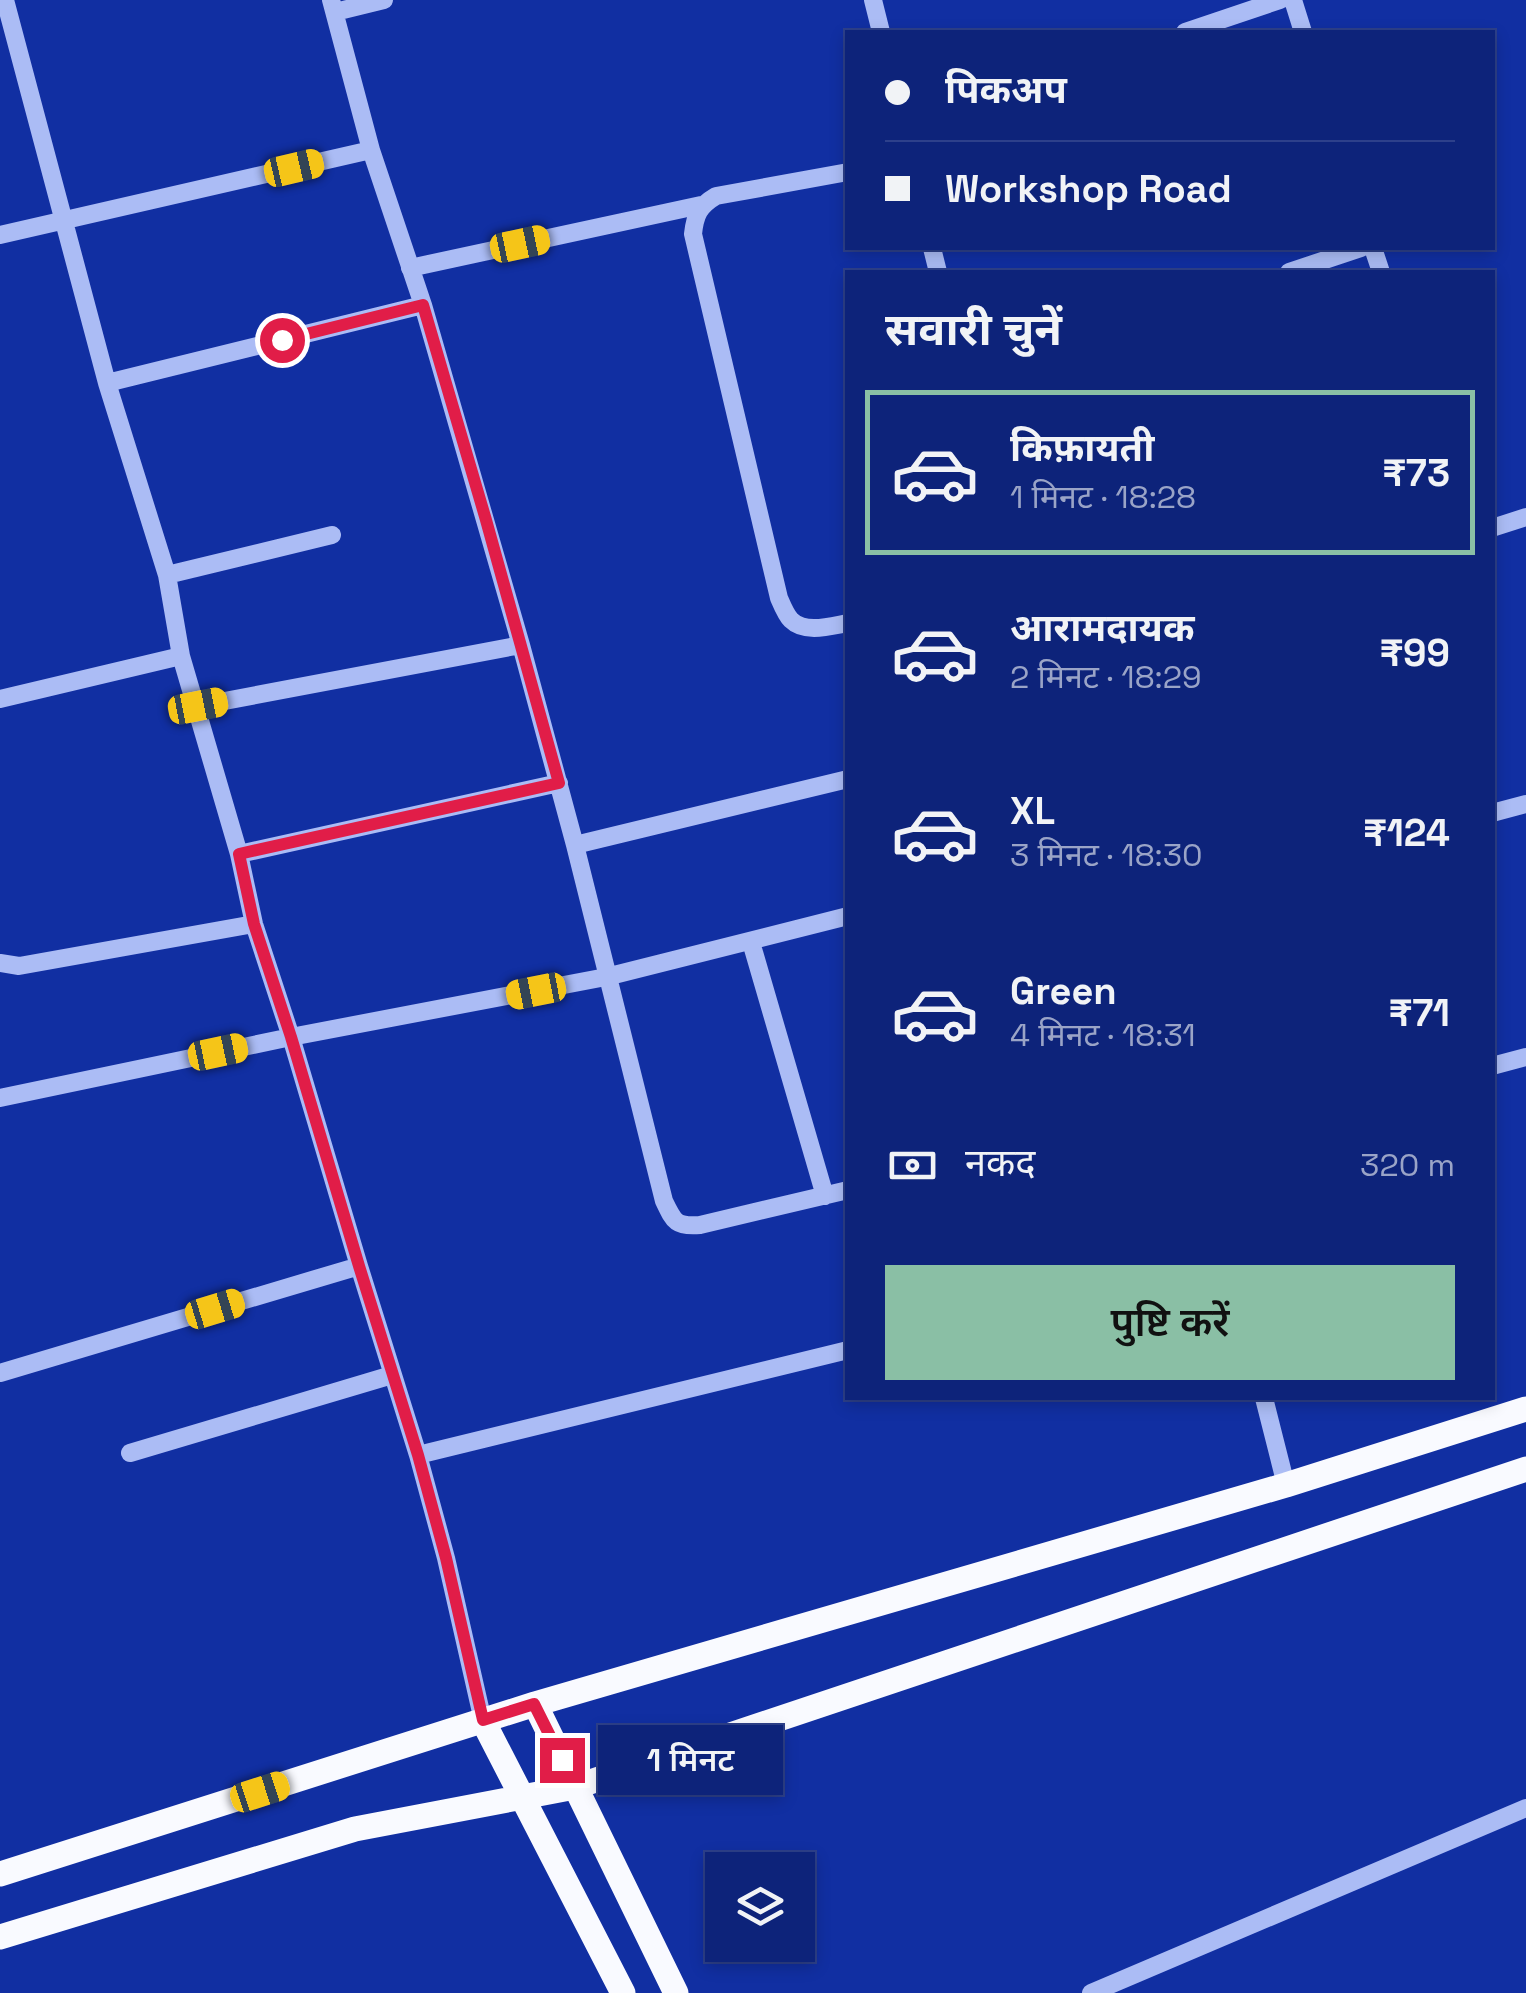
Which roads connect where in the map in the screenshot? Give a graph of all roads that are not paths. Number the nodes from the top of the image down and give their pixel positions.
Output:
1 (5, 0) edge
2 (384, 0) edge
3 (873, 0) edge
4 (1280, 0) edge
5 (1293, 0) edge
6 (333, 6) edge
7 (880, 30) edge
8 (1191, 30) edge
9 (1302, 30) edge
10 (371, 150) junction
11 (845, 173) edge
12 (701, 205) junction
13 (64, 221) junction
14 (0, 236) edge
15 (1355, 250) edge
16 (410, 268) junction
17 (1295, 270) edge
18 (423, 305) junction
19 (107, 384) junction
20 (1526, 518) edge
21 (1495, 527) edge
22 (332, 535) dead end
23 (166, 575) junction
24 (845, 623) edge
25 (521, 645) junction
26 (181, 656) junction
27 (0, 699) edge
28 (198, 706) junction
29 (845, 780) edge
30 (559, 783) junction
31 (1526, 804) edge
32 (1495, 812) edge
33 (575, 844) junction
34 (239, 854) junction
35 (845, 917) edge
36 (254, 924) junction
37 (751, 942) junction
38 (0, 963) edge
39 (606, 977) junction
40 (291, 1037) junction
41 (1526, 1057) edge
42 (1495, 1065) edge
43 (0, 1098) edge
44 (845, 1191) edge
45 (825, 1196) junction
46 (359, 1266) junction
47 (845, 1351) edge
48 (0, 1373) edge
49 (392, 1375) junction
50 (1265, 1400) edge
51 (1526, 1409) edge
52 (130, 1453) dead end
53 (418, 1455) junction
54 (1526, 1470) edge
55 (1286, 1484) junction
56 (534, 1704) junction
57 (483, 1720) junction
58 (575, 1787) junction
59 (522, 1797) junction
60 (1526, 1808) edge
61 (0, 1874) edge
62 (0, 1937) edge
63 (622, 1993) edge
64 (676, 1993) edge
65 (1091, 1993) edge

1 - 13 street
2 - 6 street
3 - 7 street
4 - 8 street
5 - 9 street
6 - 10 street
10 - 13 street
10 - 16 street
11 - 12 street
12 - 16 street
12 - 24 street
13 - 14 street
13 - 19 street
15 - 17 street
16 - 18 street
18 - 19 street
18 - 25 street
19 - 23 street
20 - 21 street
22 - 23 street
23 - 26 street
25 - 28 street
25 - 30 street
26 - 27 street
26 - 28 street
28 - 34 street
29 - 33 street
30 - 33 street
30 - 34 street
31 - 32 street
33 - 39 street
34 - 36 street
35 - 37 street
36 - 38 street
36 - 40 street
37 - 39 street
37 - 45 street
39 - 40 street
39 - 45 street
40 - 43 street
40 - 46 street
41 - 42 street
44 - 45 street
46 - 48 street
46 - 49 street
47 - 53 street
49 - 52 street
49 - 53 street
50 - 55 street
51 - 55 main road
53 - 57 street
54 - 58 main road
55 - 56 main road
56 - 57 main road
56 - 58 main road
57 - 59 main road
57 - 61 main road
58 - 59 main road
58 - 64 main road
59 - 62 main road
59 - 63 main road
60 - 65 street

